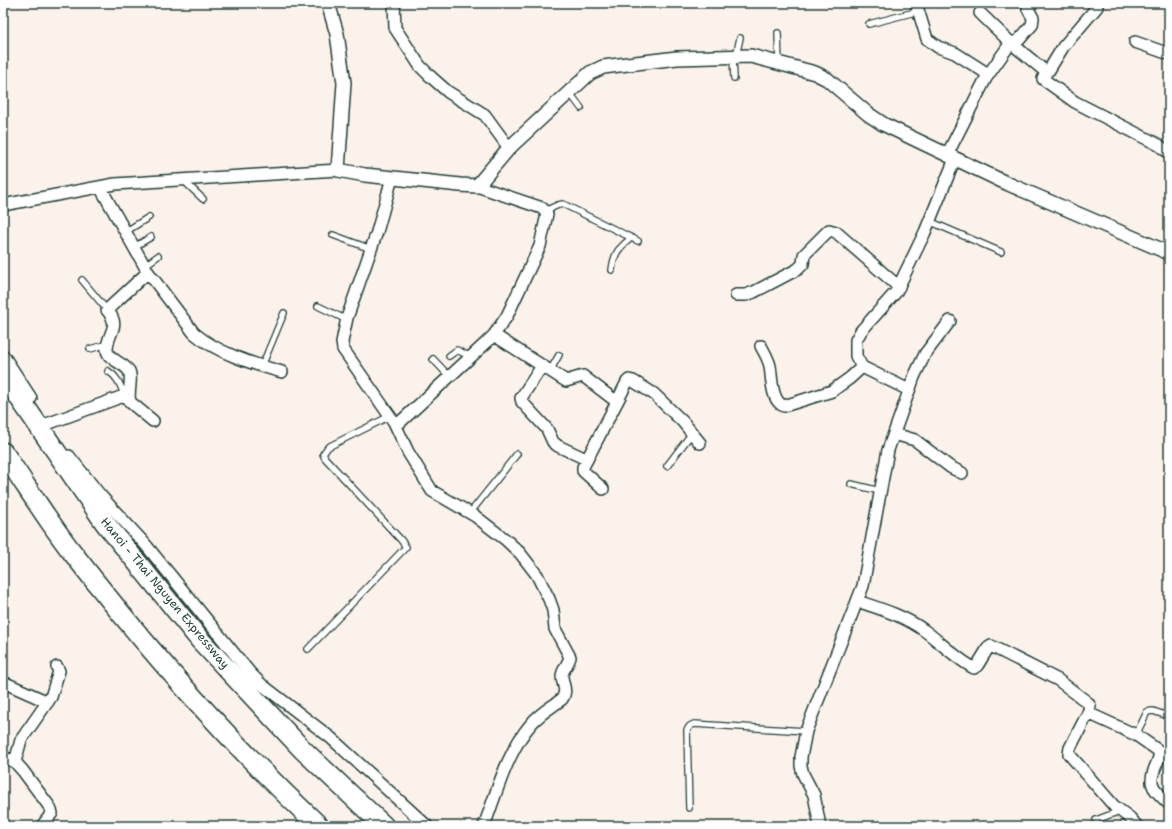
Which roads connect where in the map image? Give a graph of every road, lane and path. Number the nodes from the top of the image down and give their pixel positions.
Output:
1 (328, 3) edge
2 (394, 3) edge
3 (1031, 3) edge
4 (917, 7) edge
5 (1096, 7) dead end
6 (980, 13) dead end
7 (869, 24) dead end
8 (778, 33) dead end
9 (740, 38) dead end
10 (1135, 42) dead end
11 (1011, 43) junction
12 (1169, 54) edge
13 (735, 56) junction
14 (779, 64) junction
15 (1047, 71) junction
16 (988, 74) junction
17 (734, 78) dead end
18 (569, 93) junction
19 (581, 108) dead end
20 (508, 148) junction
21 (1168, 149) edge
22 (951, 157) junction
23 (338, 170) junction
24 (392, 178) junction
25 (183, 179) junction
26 (100, 186) junction
27 (477, 186) junction
28 (203, 199) dead end
29 (3, 205) edge
30 (545, 211) junction
31 (149, 217) dead end
32 (929, 221) junction
33 (125, 232) junction
34 (333, 235) dead end
35 (151, 237) dead end
36 (631, 238) junction
37 (638, 241) dead end
38 (134, 247) junction
39 (371, 248) junction
40 (1001, 252) dead end
41 (1169, 253) edge
42 (158, 256) dead end
43 (146, 269) junction
44 (612, 270) dead end
45 (82, 280) dead end
46 (899, 287) junction
47 (736, 295) dead end
48 (318, 306) dead end
49 (107, 310) junction
50 (284, 313) dead end
51 (347, 320) junction
52 (950, 321) dead end
53 (494, 335) junction
54 (108, 344) junction
55 (761, 346) dead end
56 (90, 349) dead end
57 (3, 355) edge
58 (559, 355) dead end
59 (449, 356) dead end
60 (472, 357) junction
61 (433, 359) dead end
62 (262, 366) junction
63 (862, 367) junction
64 (546, 368) junction
65 (108, 371) dead end
66 (282, 372) dead end
67 (3, 374) edge
68 (450, 377) junction
69 (909, 390) junction
70 (127, 395) junction
71 (617, 402) junction
72 (390, 416) junction
73 (153, 421) dead end
74 (47, 424) junction
75 (396, 426) junction
76 (692, 433) junction
77 (894, 434) junction
78 (700, 443) dead end
79 (3, 452) edge
80 (517, 454) dead end
81 (586, 459) junction
82 (667, 466) dead end
83 (962, 473) dead end
84 (851, 484) dead end
85 (603, 490) dead end
86 (880, 491) junction
87 (470, 513) junction
88 (858, 601) junction
89 (308, 648) dead end
90 (57, 667) dead end
91 (3, 682) edge
92 (48, 702) junction
93 (1088, 713) junction
94 (1168, 716) edge
95 (806, 731) junction
96 (1136, 735) junction
97 (3, 757) edge
98 (15, 762) junction
99 (1168, 803) edge
100 (689, 808) dead end
101 (1120, 811) junction
102 (1096, 820) dead end
103 (42, 826) edge
104 (319, 826) edge
105 (384, 826) edge
106 (427, 826) edge
107 (484, 826) edge
108 (820, 826) edge
109 (1137, 826) edge

1 - 23 street
2 - 20 street
3 - 11 street
4 - 7 lane
4 - 16 street
5 - 15 street
6 - 11 street
8 - 14 lane
9 - 13 lane
10 - 12 street
11 - 15 street
11 - 16 street
13 - 14 street
13 - 17 lane
13 - 18 street
14 - 22 street
15 - 21 street
16 - 22 street
18 - 19 lane
18 - 20 street
20 - 27 street
22 - 32 street
22 - 41 street
23 - 24 street
23 - 25 street
24 - 27 street
24 - 39 street
25 - 26 street
25 - 28 lane
26 - 29 street
26 - 33 street
27 - 30 street
30 - 36 lane
30 - 53 street
31 - 33 lane
32 - 40 lane
32 - 46 street
33 - 38 street
34 - 39 lane
35 - 38 lane
36 - 37 lane
36 - 44 lane
38 - 43 street
39 - 51 street
42 - 43 lane
43 - 49 street
43 - 62 street
45 - 49 lane
46 - 47 street
46 - 63 street
48 - 51 lane
49 - 54 street
50 - 62 lane
51 - 72 street
52 - 69 street
53 - 60 street
53 - 64 street
54 - 56 lane
54 - 70 street
55 - 63 street
57 - 74 street
58 - 64 lane
59 - 60 lane
60 - 68 street
61 - 68 lane
62 - 66 street
63 - 69 street
64 - 71 street
64 - 81 street
65 - 70 lane
67 - 105 highway, Hanoi - Thai Nguyen Expressway
68 - 75 street
69 - 77 street
70 - 73 street
70 - 74 street
71 - 76 street
71 - 81 street
72 - 75 street
72 - 89 lane
74 - 106 street
75 - 87 street
76 - 78 street
76 - 82 lane
77 - 83 street
77 - 86 street
79 - 104 highway
80 - 87 lane
81 - 85 street
84 - 86 lane
86 - 88 street
87 - 107 street
88 - 93 street
88 - 95 street
90 - 92 street
91 - 92 street
92 - 98 street
93 - 96 street
93 - 101 street
94 - 96 lane
95 - 100 lane
95 - 108 street
96 - 99 street
97 - 98 street
98 - 103 street
101 - 102 lane
101 - 109 street

